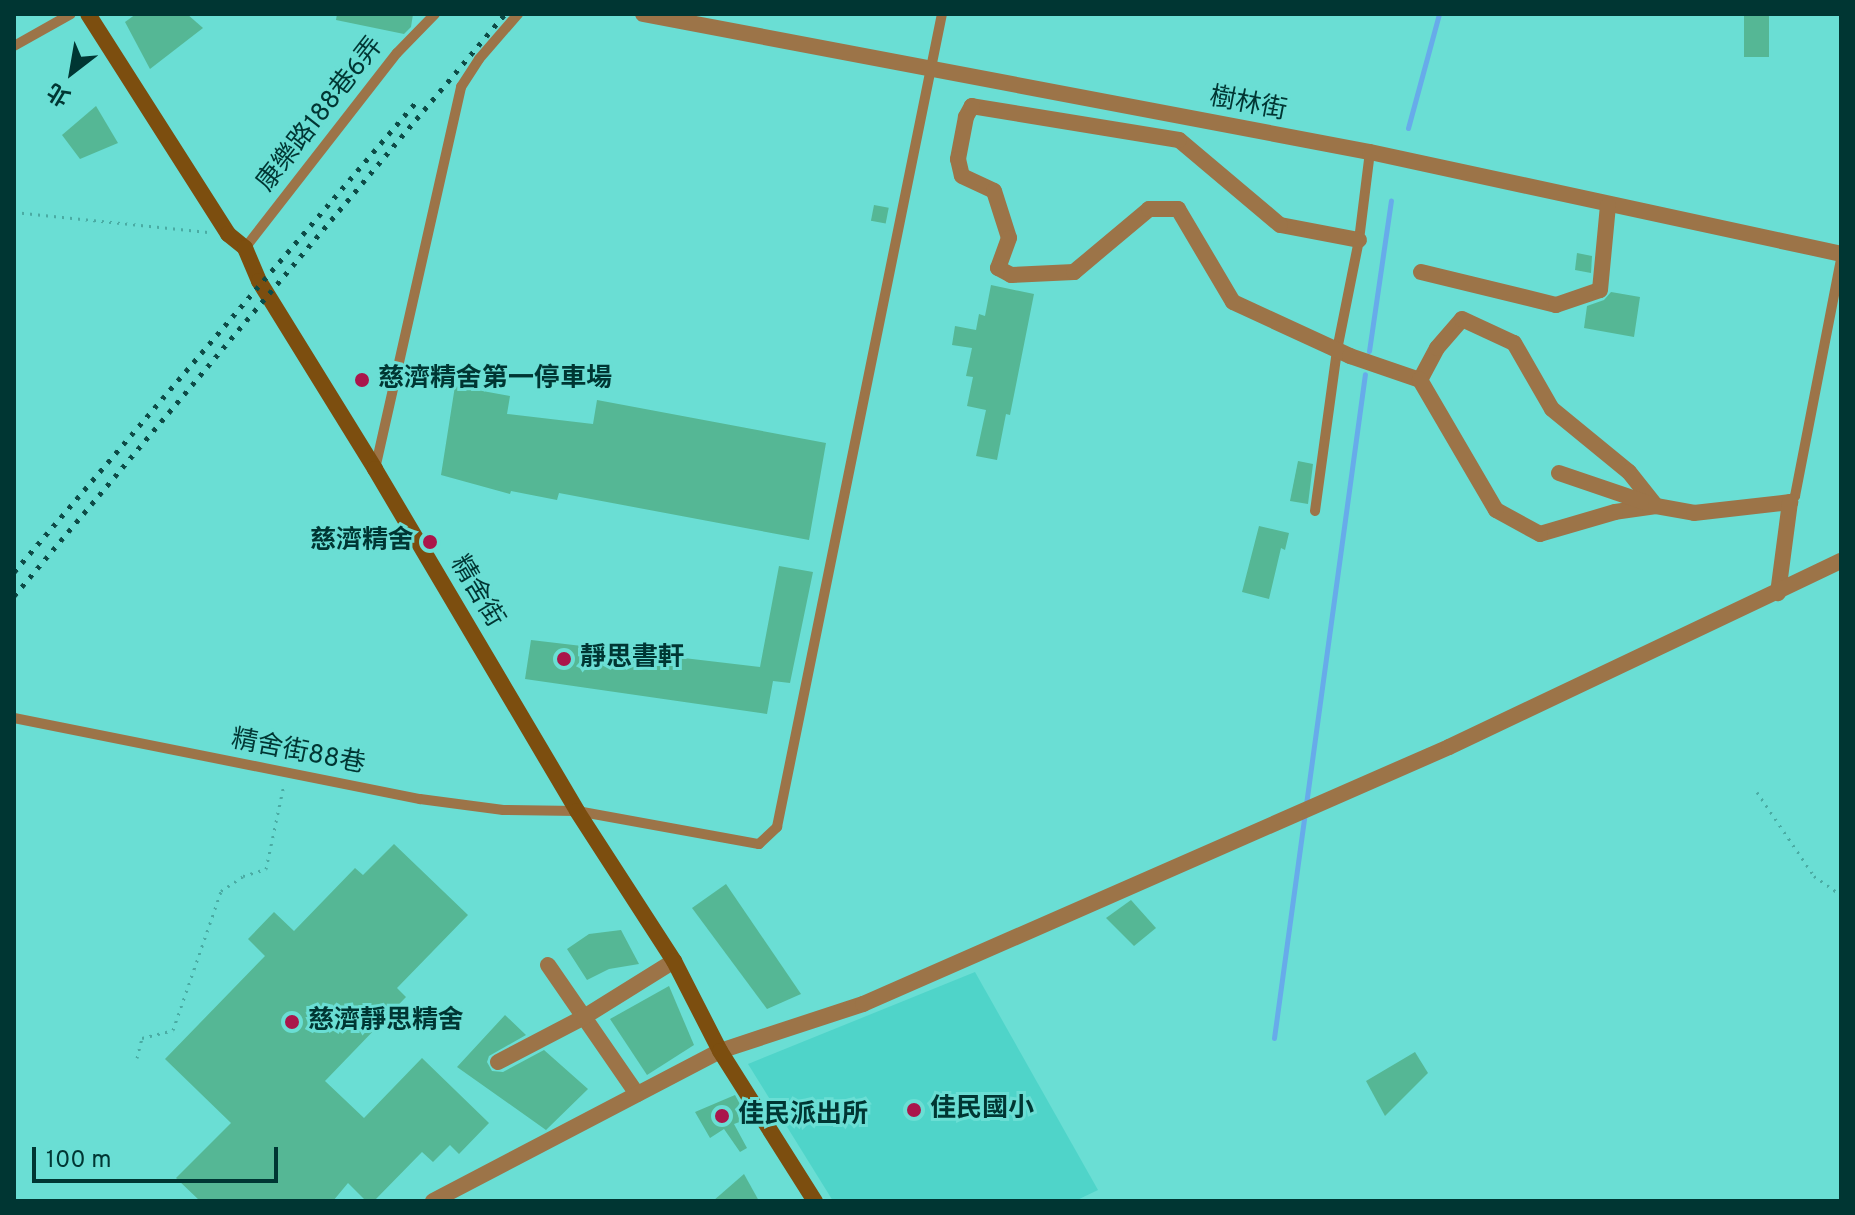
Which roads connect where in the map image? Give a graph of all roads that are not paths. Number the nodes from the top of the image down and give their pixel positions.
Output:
1 (71, 14) edge
2 (88, 14) edge
3 (435, 14) edge
4 (518, 14) edge
5 (643, 14) edge
6 (942, 14) edge
7 (14, 46) edge
8 (932, 68) junction
9 (1370, 152) junction
10 (1608, 205) junction
11 (1359, 240) junction
12 (245, 248) junction
13 (1841, 257) edge
14 (1421, 272) dead end
15 (1337, 350) junction
16 (1420, 380) junction
17 (375, 469) junction
18 (1559, 473) dead end
19 (1790, 502) junction
20 (1656, 506) junction
21 (1315, 511) dead end
22 (1841, 561) edge
23 (1778, 593) junction
24 (14, 718) edge
25 (577, 811) junction
26 (674, 961) junction
27 (548, 965) dead end
28 (584, 1017) junction
29 (720, 1051) junction
30 (498, 1062) dead end
31 (637, 1094) junction
32 (433, 1201) edge
33 (815, 1201) edge

1 - 7 lane
2 - 12 street, 精舍街
3 - 12 lane, 康樂路188巷6弄
4 - 17 lane
5 - 8 street, 樹林街
6 - 8 lane
8 - 9 street, 樹林街
8 - 25 lane, 精舍街88巷
9 - 10 street, 樹林街
9 - 11 lane
10 - 13 street, 樹林街
10 - 14 street
11 - 15 lane
11 - 15 street
12 - 17 street, 精舍街
13 - 19 lane
15 - 16 street
15 - 21 lane
16 - 20 street
16 - 20 street
17 - 25 street, 精舍街
18 - 20 street
19 - 20 street
19 - 23 street
22 - 23 street
23 - 29 street
24 - 25 lane, 精舍街88巷
25 - 26 street, 精舍街
26 - 28 street
26 - 29 street, 精舍街
27 - 28 street
28 - 30 street
28 - 31 street
29 - 31 street
29 - 33 street, 精舍街
31 - 32 street

